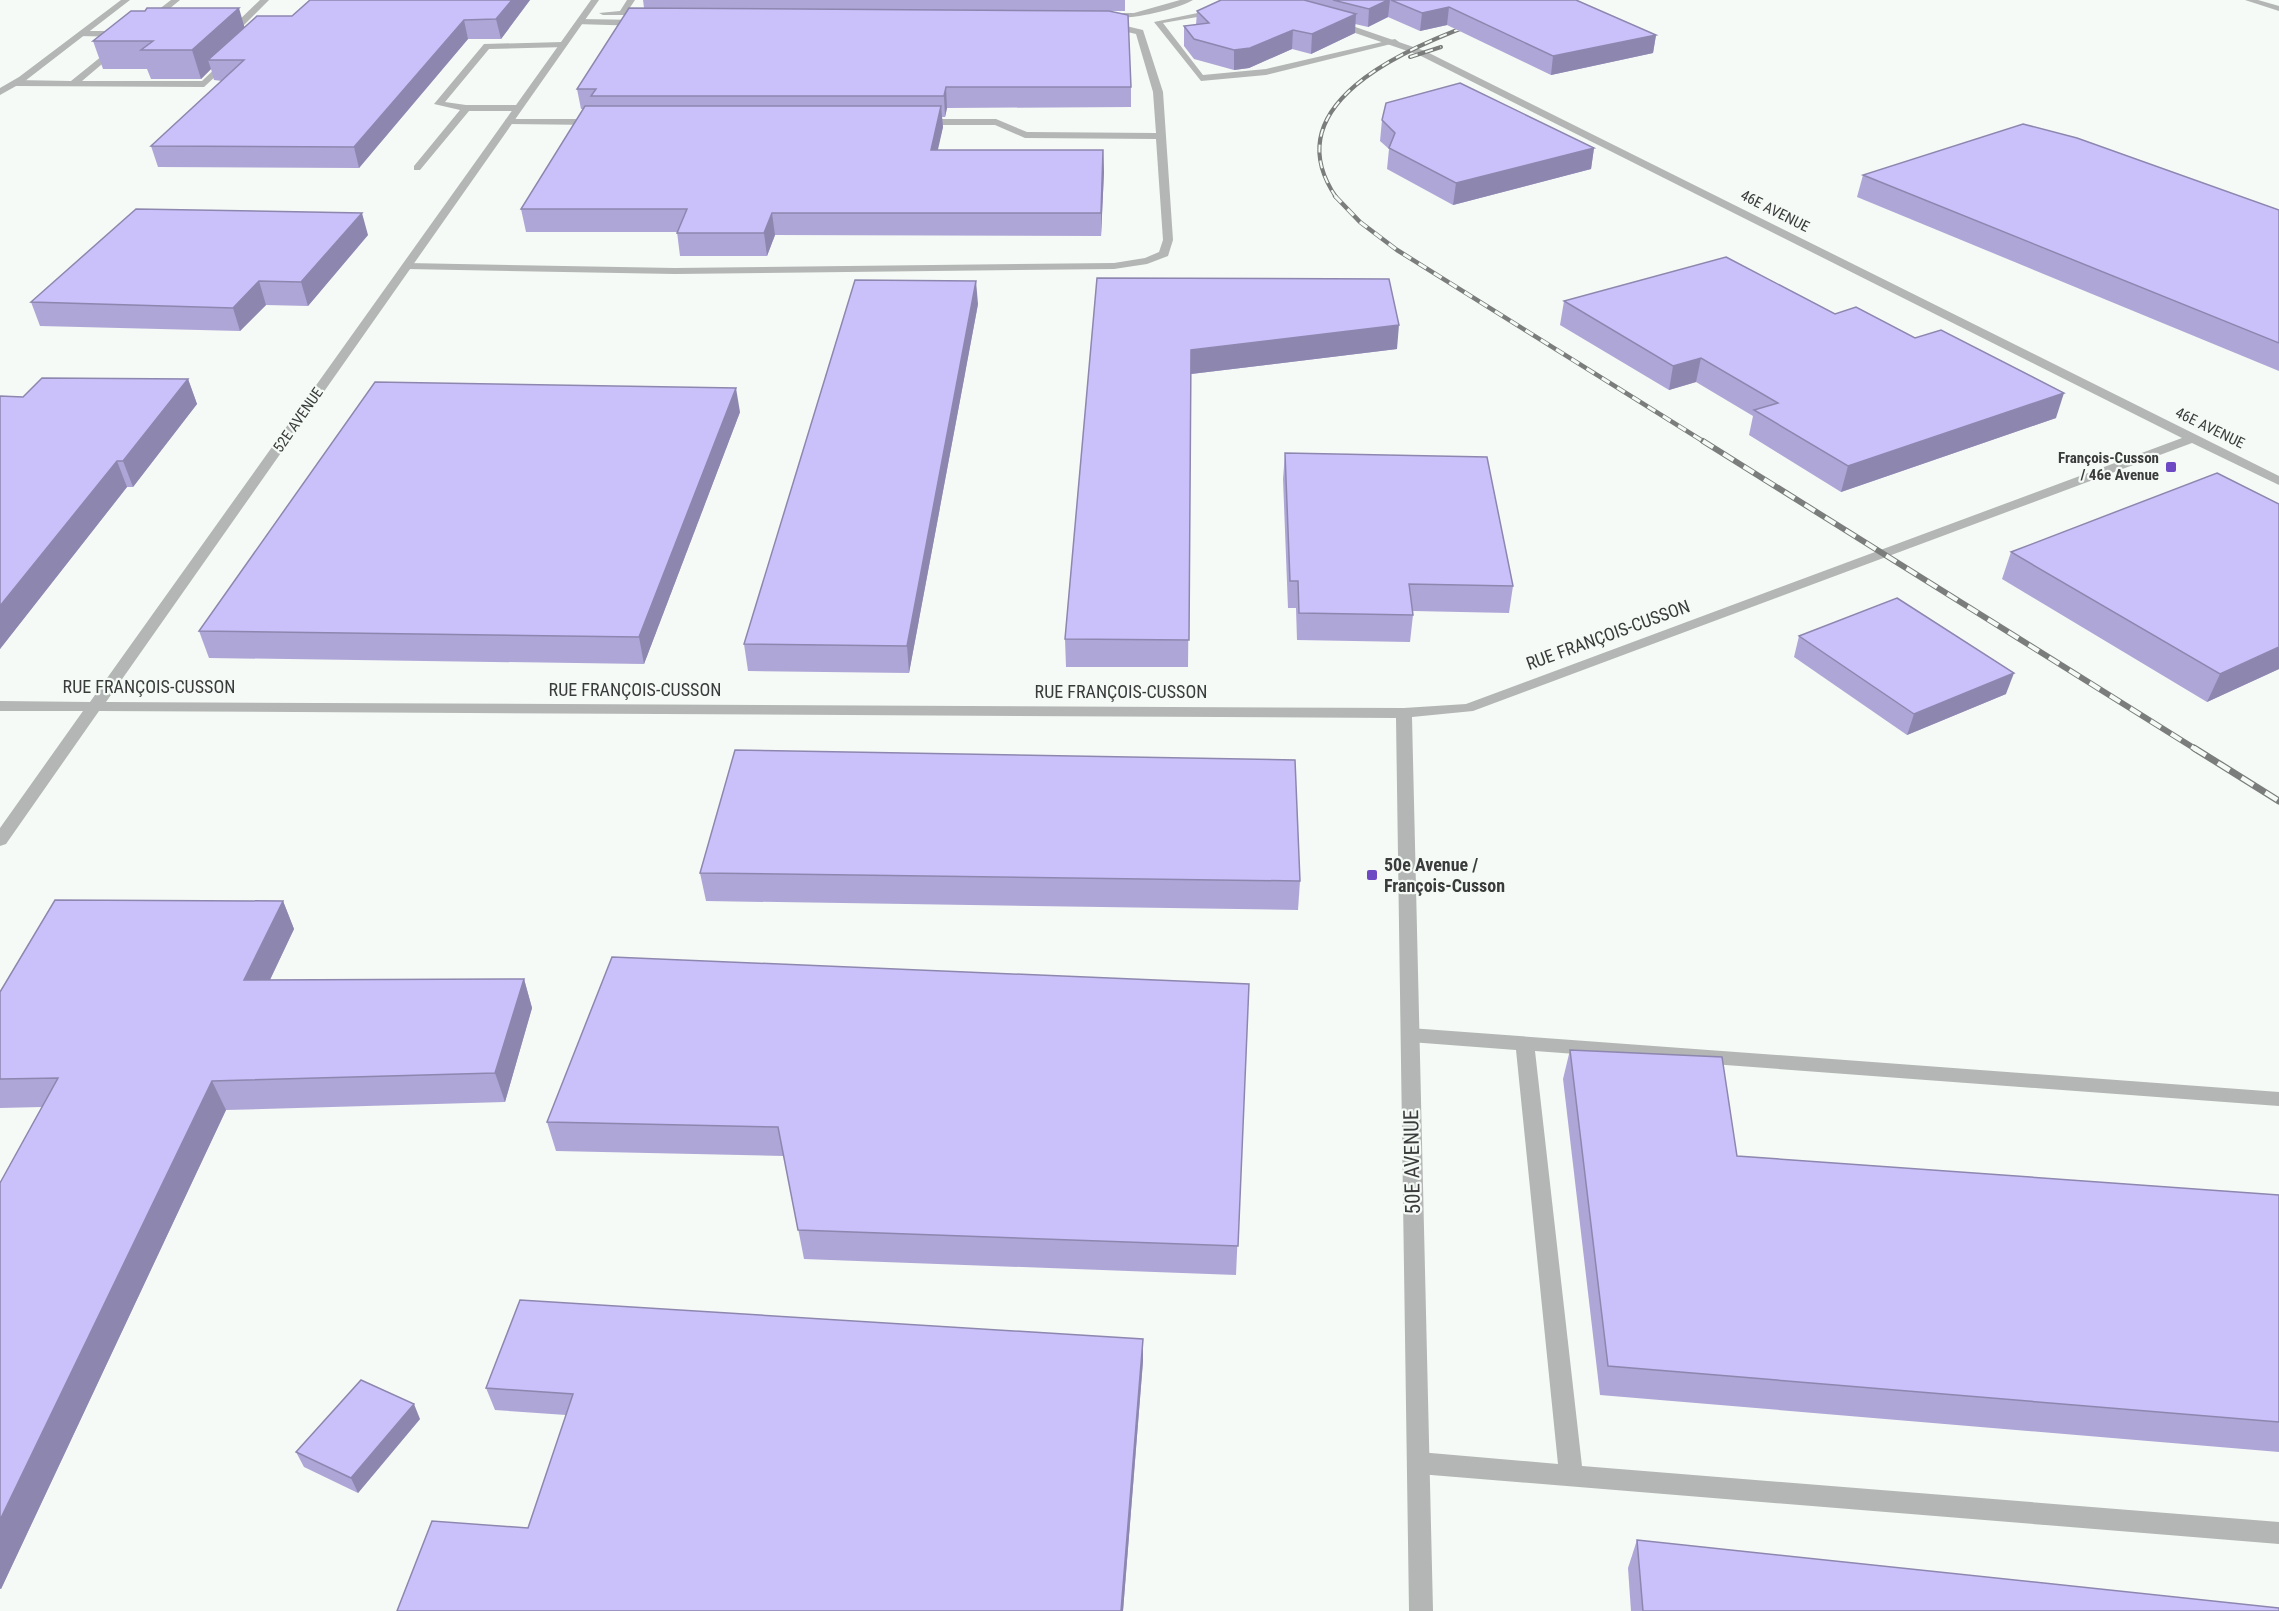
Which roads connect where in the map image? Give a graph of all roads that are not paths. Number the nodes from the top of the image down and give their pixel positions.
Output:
1 (126, 0) edge
2 (176, 0) edge
3 (265, 0) edge
4 (595, 0) edge
5 (631, 0) edge
6 (1189, 0) edge
7 (2249, 0) edge
8 (2279, 9) edge
9 (1226, 10) edge
10 (622, 13) junction
11 (642, 13) edge
12 (582, 18) junction
13 (1322, 20) edge
14 (655, 23) edge
15 (153, 28) edge
16 (82, 34) junction
17 (246, 34) edge
18 (1395, 42) junction
19 (563, 45) junction
20 (234, 55) edge
21 (16, 83) junction
22 (72, 84) junction
23 (0, 92) edge
24 (466, 108) junction
25 (518, 108) junction
26 (508, 122) junction
27 (613, 122) edge
28 (912, 122) edge
29 (1161, 136) junction
30 (417, 168) dead end
31 (407, 266) junction
32 (2193, 438) junction
33 (2279, 481) edge
34 (0, 706) edge
35 (96, 706) junction
36 (1404, 713) junction
37 (0, 840) edge
38 (1410, 1035) junction
39 (1525, 1043) junction
40 (2279, 1099) edge
41 (1419, 1463) junction
42 (1571, 1475) junction
43 (2279, 1533) edge
44 (1422, 1611) edge

1 - 16 street
2 - 15 street
3 - 17 street
4 - 12 street, 52E AVENUE
5 - 10 street
6 - 29 street
7 - 8 street
9 - 18 street
10 - 11 street
10 - 12 street
12 - 14 street
12 - 19 street, 52E AVENUE
13 - 18 street, 46E AVENUE
16 - 21 street
16 - 22 street
18 - 32 street, 46E AVENUE
19 - 24 street
19 - 25 street, 52E AVENUE
20 - 22 street
21 - 22 street
21 - 23 street
24 - 25 street
24 - 30 street
25 - 26 street, 52E AVENUE
26 - 27 street
26 - 31 street, 52E AVENUE
28 - 29 street
29 - 31 street
31 - 35 street, 52E AVENUE
32 - 33 street, 46E AVENUE
32 - 36 street, RUE FRANÇOIS-CUSSON
34 - 35 street, RUE FRANÇOIS-CUSSON
35 - 36 street, RUE FRANÇOIS-CUSSON
35 - 37 street, 52E AVENUE
36 - 38 street, 50E AVENUE
38 - 39 street
38 - 41 street, 50E AVENUE
39 - 40 street
39 - 42 street
41 - 42 street
41 - 44 street, 50E AVENUE
42 - 43 street

